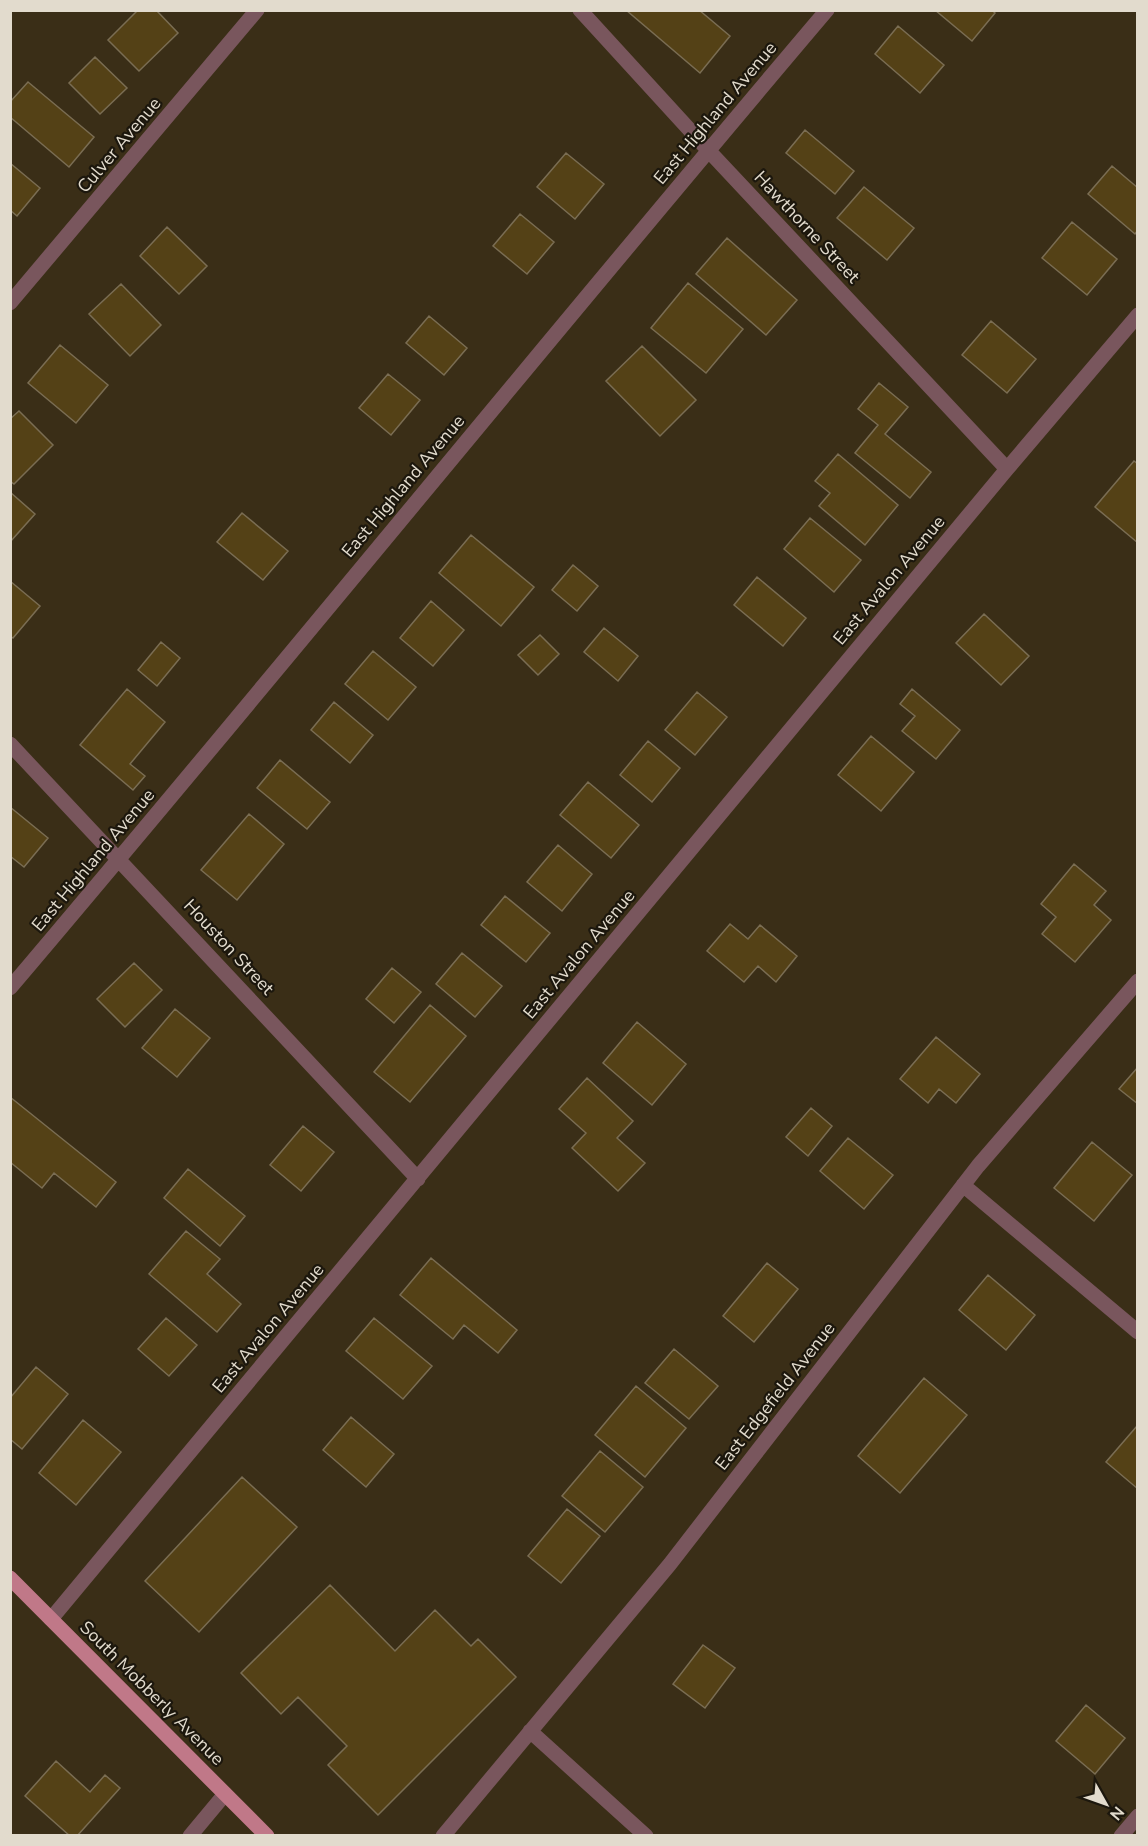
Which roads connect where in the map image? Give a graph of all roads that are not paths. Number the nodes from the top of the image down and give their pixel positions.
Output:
1 (257, 10) edge
2 (580, 10) edge
3 (827, 10) edge
4 (708, 150) junction
5 (10, 303) edge
6 (1137, 315) edge
7 (1007, 469) junction
8 (10, 744) edge
9 (120, 859) junction
10 (1137, 981) edge
11 (10, 988) edge
12 (418, 1179) junction
13 (963, 1185) junction
14 (1137, 1332) edge
15 (10, 1578) edge
16 (51, 1619) junction
17 (530, 1731) junction
18 (225, 1794) junction
19 (1137, 1816) edge
20 (189, 1836) edge
21 (267, 1836) edge
22 (443, 1836) edge
23 (646, 1836) edge
24 (1121, 1836) edge

1 - 5 street, Culver Avenue
2 - 4 street, Hawthorne Street
3 - 4 street, East Highland Avenue
4 - 7 street, Hawthorne Street
4 - 9 street, East Highland Avenue
6 - 7 street, East Avalon Avenue
7 - 12 street, East Avalon Avenue
8 - 9 street, Houston Street
9 - 11 street, East Highland Avenue
9 - 12 street, Houston Street
10 - 13 street, East Edgefield Avenue
12 - 16 street, East Avalon Avenue
13 - 14 street
13 - 17 street, East Edgefield Avenue
15 - 16 main road, South Mobberly Avenue
16 - 18 main road, South Mobberly Avenue
17 - 22 street, East Edgefield Avenue
17 - 23 street
18 - 20 street
18 - 21 main road, South Mobberly Avenue
19 - 24 street

